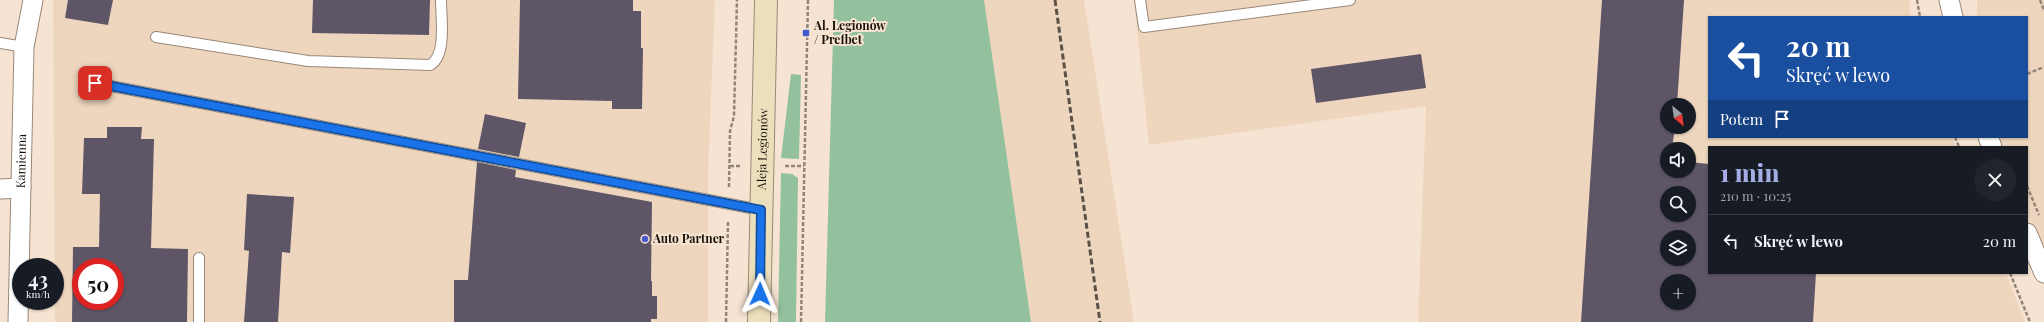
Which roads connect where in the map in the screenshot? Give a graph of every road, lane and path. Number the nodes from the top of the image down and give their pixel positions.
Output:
1 (32, 0) edge
2 (441, 0) edge
3 (737, 0) edge
4 (766, 0) edge
5 (808, 0) edge
6 (1140, 0) edge
7 (1350, 0) edge
8 (1917, 0) edge
9 (1949, 0) edge
10 (2040, 0) edge
11 (2044, 10) edge
12 (1920, 16) edge
13 (1953, 16) edge
14 (156, 37) dead end
15 (0, 43) edge
16 (24, 47) junction
17 (2044, 67) edge
18 (2028, 74) edge
19 (95, 83) dead end
20 (20, 188) junction
21 (2028, 188) edge
22 (0, 189) edge
23 (728, 204) junction
24 (761, 210) junction
25 (2042, 221) dead end
26 (2028, 235) edge
27 (199, 258) dead end
28 (2044, 273) edge
29 (2010, 274) edge
30 (18, 322) edge
31 (199, 322) edge
32 (726, 322) edge
33 (759, 322) edge
34 (801, 322) edge
35 (2030, 322) edge

1 - 16 street, Kamienna
2 - 14 lane
3 - 23 path
4 - 24 main road, Aleja Legionów
5 - 34 path
6 - 7 lane
8 - 12 path
9 - 13 street
10 - 11 path
15 - 16 lane
16 - 20 street, Kamienna
17 - 18 path
19 - 23 lane
20 - 22 street
20 - 30 street, Kamienna
21 - 25 path
23 - 24 lane
23 - 32 path
24 - 33 main road, Aleja Legionów
26 - 28 street
27 - 31 lane
29 - 35 path

